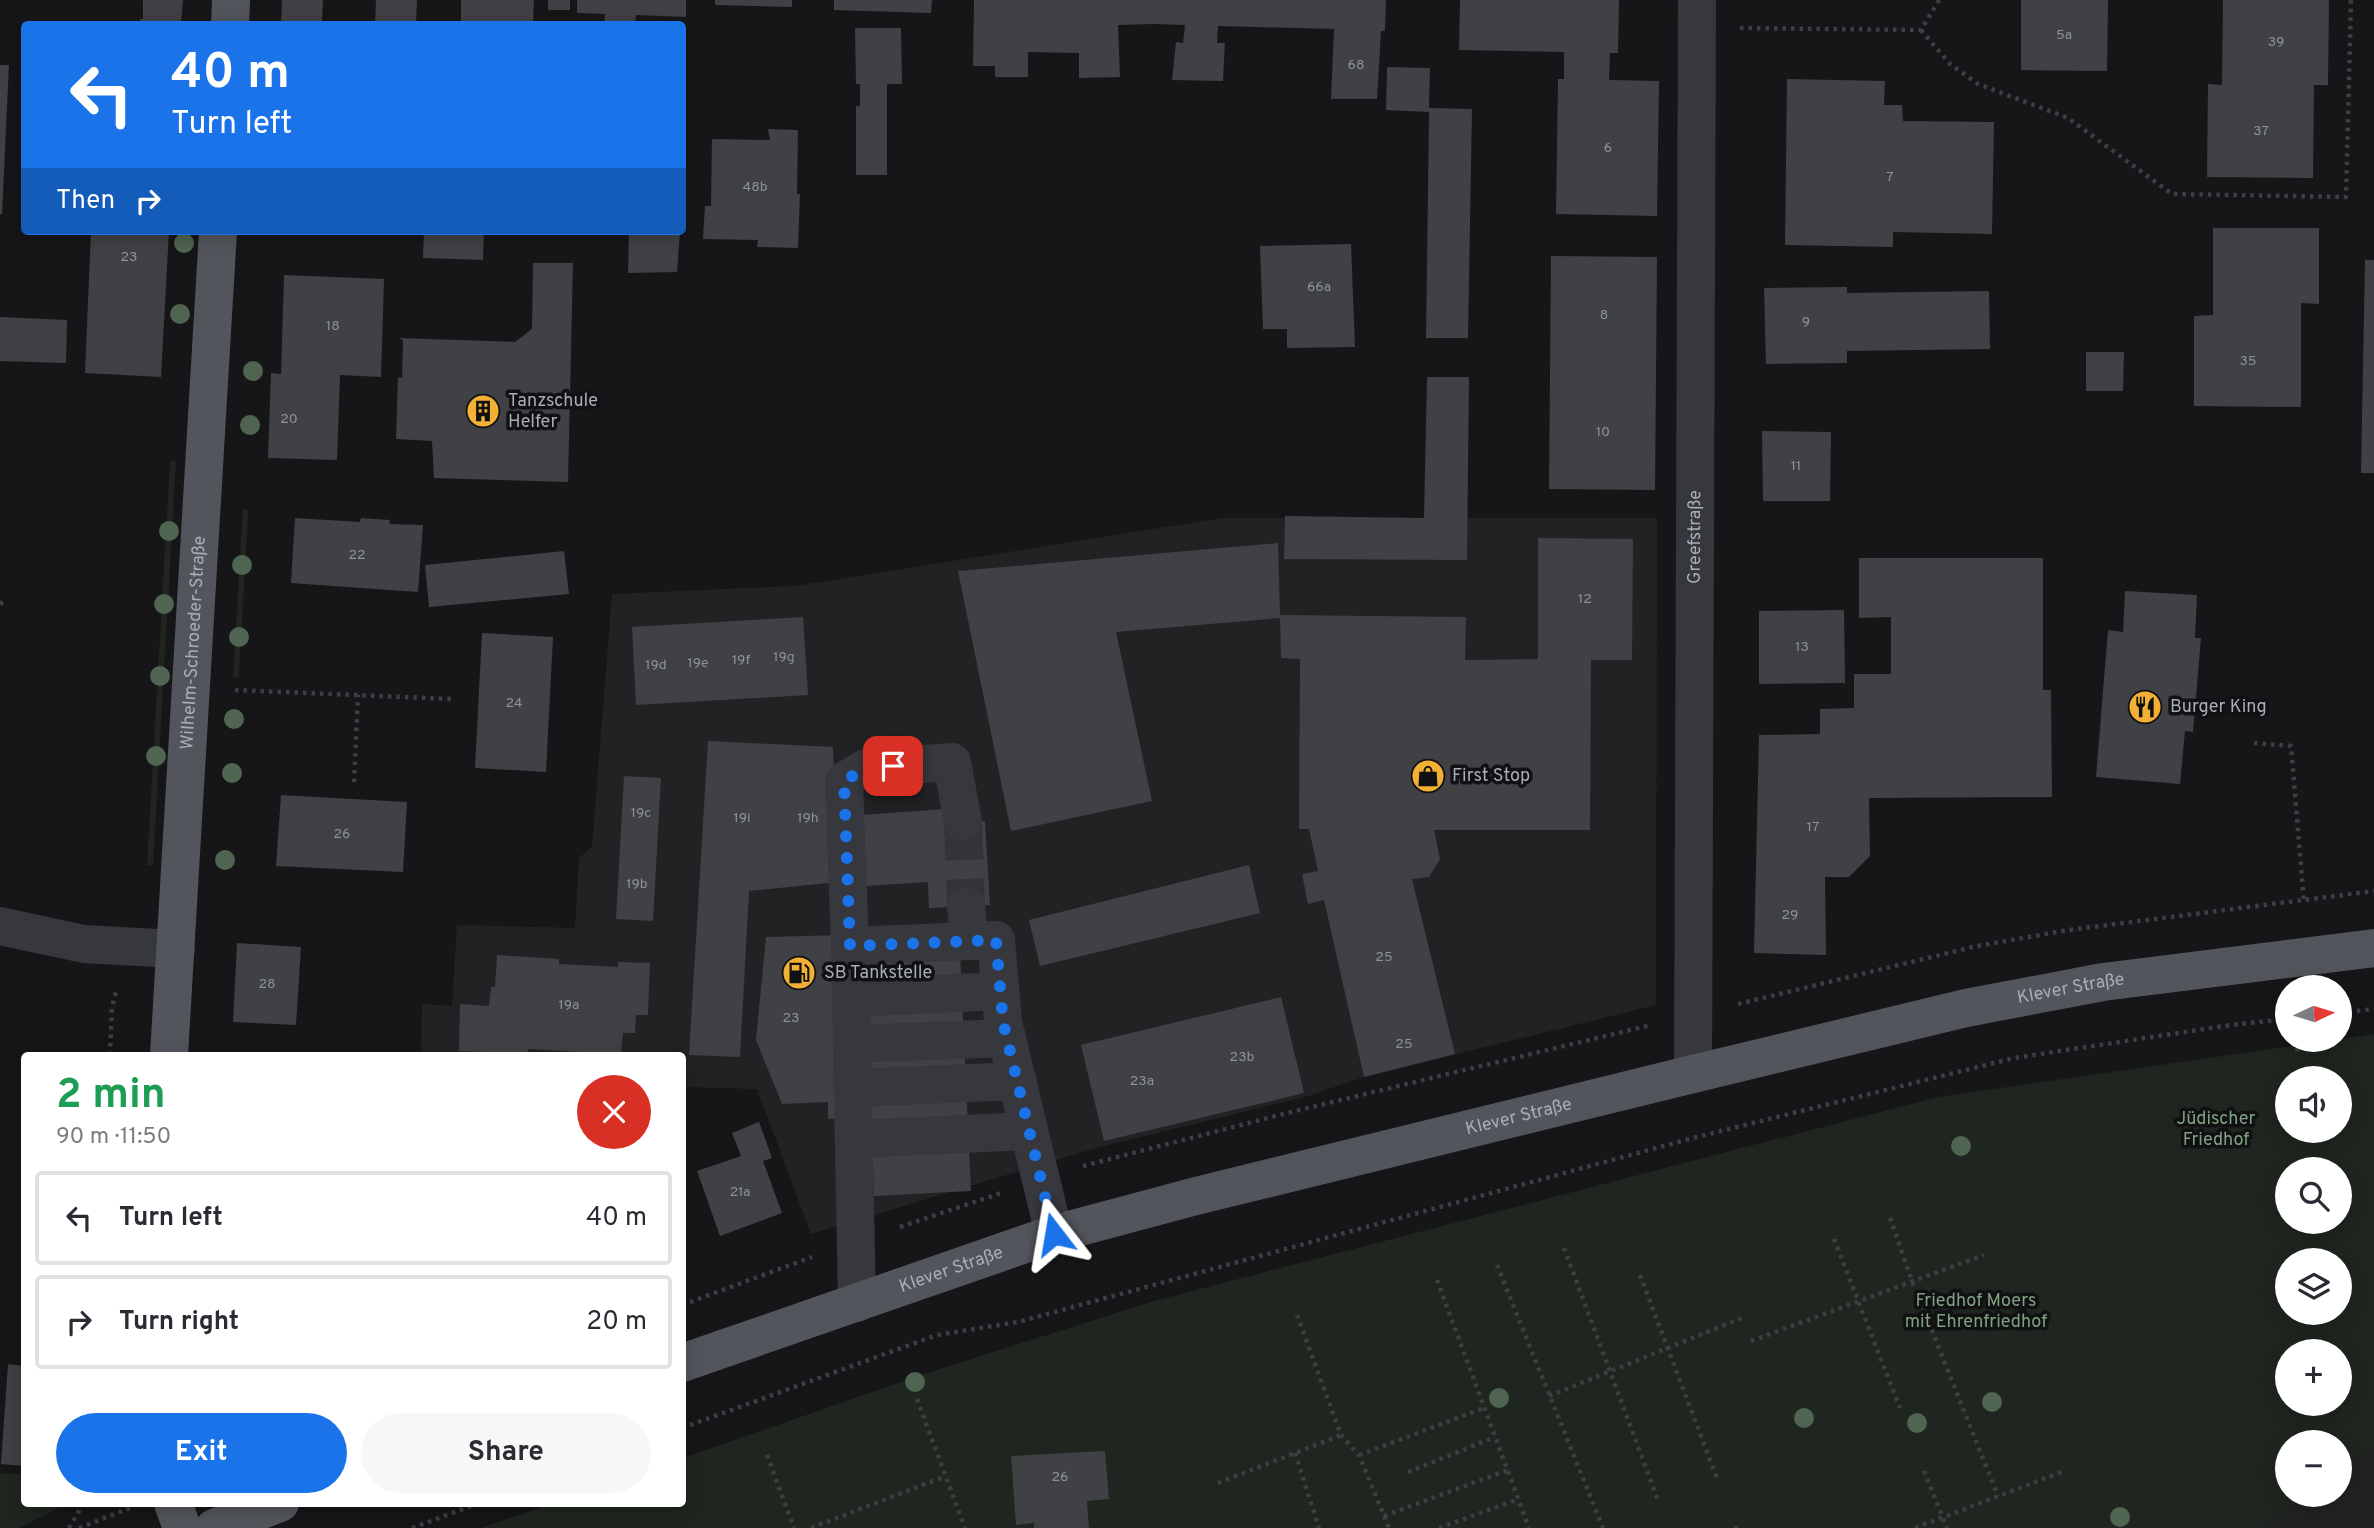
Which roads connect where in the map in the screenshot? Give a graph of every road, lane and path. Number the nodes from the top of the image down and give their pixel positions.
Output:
1 (232, 0) edge
2 (1939, 0) edge
3 (2351, 0) edge
4 (1697, 14) edge
5 (230, 21) edge
6 (1921, 30) junction
7 (218, 235) edge
8 (231, 690) dead end
9 (358, 695) junction
10 (451, 699) dead end
11 (2254, 743) dead end
12 (354, 782) dead end
13 (963, 822) tunnel mouth
14 (2374, 891) edge
15 (2304, 902) junction
16 (0, 926) edge
17 (850, 946) junction
18 (2374, 948) edge
19 (176, 949) junction
20 (1000, 991) junction
21 (851, 998) junction
22 (2374, 1009) edge
23 (2352, 1012) edge
24 (1694, 1014) junction
25 (2275, 1020) edge
26 (1007, 1038) junction
27 (852, 1044) junction
28 (169, 1052) edge
29 (2298, 1052) edge
30 (2299, 1057) dead end
31 (1693, 1074) junction
32 (1018, 1081) junction
33 (853, 1088) junction
34 (1029, 1131) junction
35 (854, 1139) junction
36 (1040, 1180) junction
37 (1890, 1218) dead end
38 (1054, 1234) junction
39 (1834, 1239) dead end
40 (856, 1241) junction
41 (1564, 1248) dead end
42 (1984, 1255) dead end
43 (1497, 1265) dead end
44 (1640, 1275) dead end
45 (1437, 1280) dead end
46 (1912, 1281) junction
47 (1857, 1302) junction
48 (858, 1303) junction
49 (686, 1304) edge
50 (1297, 1315) dead end
51 (1742, 1318) dead end
52 (1751, 1341) dead end
53 (1668, 1348) junction
54 (686, 1362) edge
55 (1611, 1371) junction
56 (1549, 1396) junction
57 (918, 1399) dead end
58 (1484, 1408) junction
59 (1900, 1408) dead end
60 (686, 1427) edge
61 (1341, 1435) junction
62 (1495, 1437) junction
63 (1294, 1453) junction
64 (767, 1455) dead end
65 (1359, 1455) junction
66 (1508, 1471) junction
67 (1924, 1471) dead end
68 (2064, 1471) dead end
69 (1408, 1472) dead end
70 (946, 1476) junction
71 (1717, 1481) dead end
72 (1218, 1483) dead end
73 (1998, 1496) junction
74 (1519, 1499) junction
75 (1659, 1503) dead end
76 (81, 1507) edge
77 (146, 1507) edge
78 (158, 1507) edge
79 (270, 1507) edge
80 (468, 1507) edge
81 (1384, 1516) junction
82 (1942, 1517) junction
83 (69, 1528) edge
84 (79, 1528) edge
85 (181, 1528) edge
86 (214, 1528) edge
87 (412, 1528) edge
88 (794, 1528) edge
89 (811, 1528) edge
90 (965, 1528) edge
91 (1319, 1528) edge
92 (1389, 1528) edge
93 (1438, 1528) edge
94 (1529, 1528) edge
95 (1603, 1528) edge
96 (1915, 1528) edge
97 (1947, 1528) edge

1 - 5 main road
2 - 6 path
3 - 6 path
4 - 6 path
4 - 24 street, Greefstraße
7 - 19 main road, Wilhelm-Schroeder-Straße
8 - 9 path
9 - 10 path
9 - 12 path
11 - 15 path
13 - 17 street
14 - 15 path
15 - 24 path
16 - 19 street
17 - 20 street
17 - 21 street
18 - 31 main road, Klever Straße
19 - 28 main road, Wilhelm-Schroeder-Straße
20 - 21 street
20 - 26 street
21 - 27 street
22 - 23 path
24 - 31 street, Greefstraße
24 - 36 path
25 - 60 path
26 - 27 street
26 - 32 street
27 - 33 street
29 - 30 path
31 - 38 main road, Klever Straße
32 - 33 street
32 - 34 street
33 - 35 street
34 - 35 street
34 - 36 street
35 - 40 street
36 - 38 street
36 - 40 path
37 - 46 path
38 - 48 main road, Klever Straße
39 - 47 path
40 - 48 street
40 - 49 path
41 - 55 path
42 - 46 path
43 - 56 path
44 - 53 path
45 - 58 path
46 - 47 path
46 - 73 path
47 - 52 path
47 - 59 path
48 - 54 main road, Klever Straße
50 - 61 path
51 - 53 path
53 - 55 path
53 - 71 path
55 - 56 path
55 - 75 path
56 - 95 path
57 - 70 path
58 - 62 path
58 - 65 path
61 - 63 path
61 - 65 path
62 - 66 path
62 - 69 path
63 - 72 path
63 - 91 path
64 - 88 path
65 - 81 path
66 - 74 path
66 - 81 path
67 - 82 path
68 - 73 path
70 - 89 path
70 - 90 path
73 - 82 path
74 - 93 path
74 - 94 path
76 - 83 path
77 - 84 path
78 - 85 main road
79 - 86 main road
80 - 87 path
81 - 92 path
82 - 96 path
82 - 97 path

